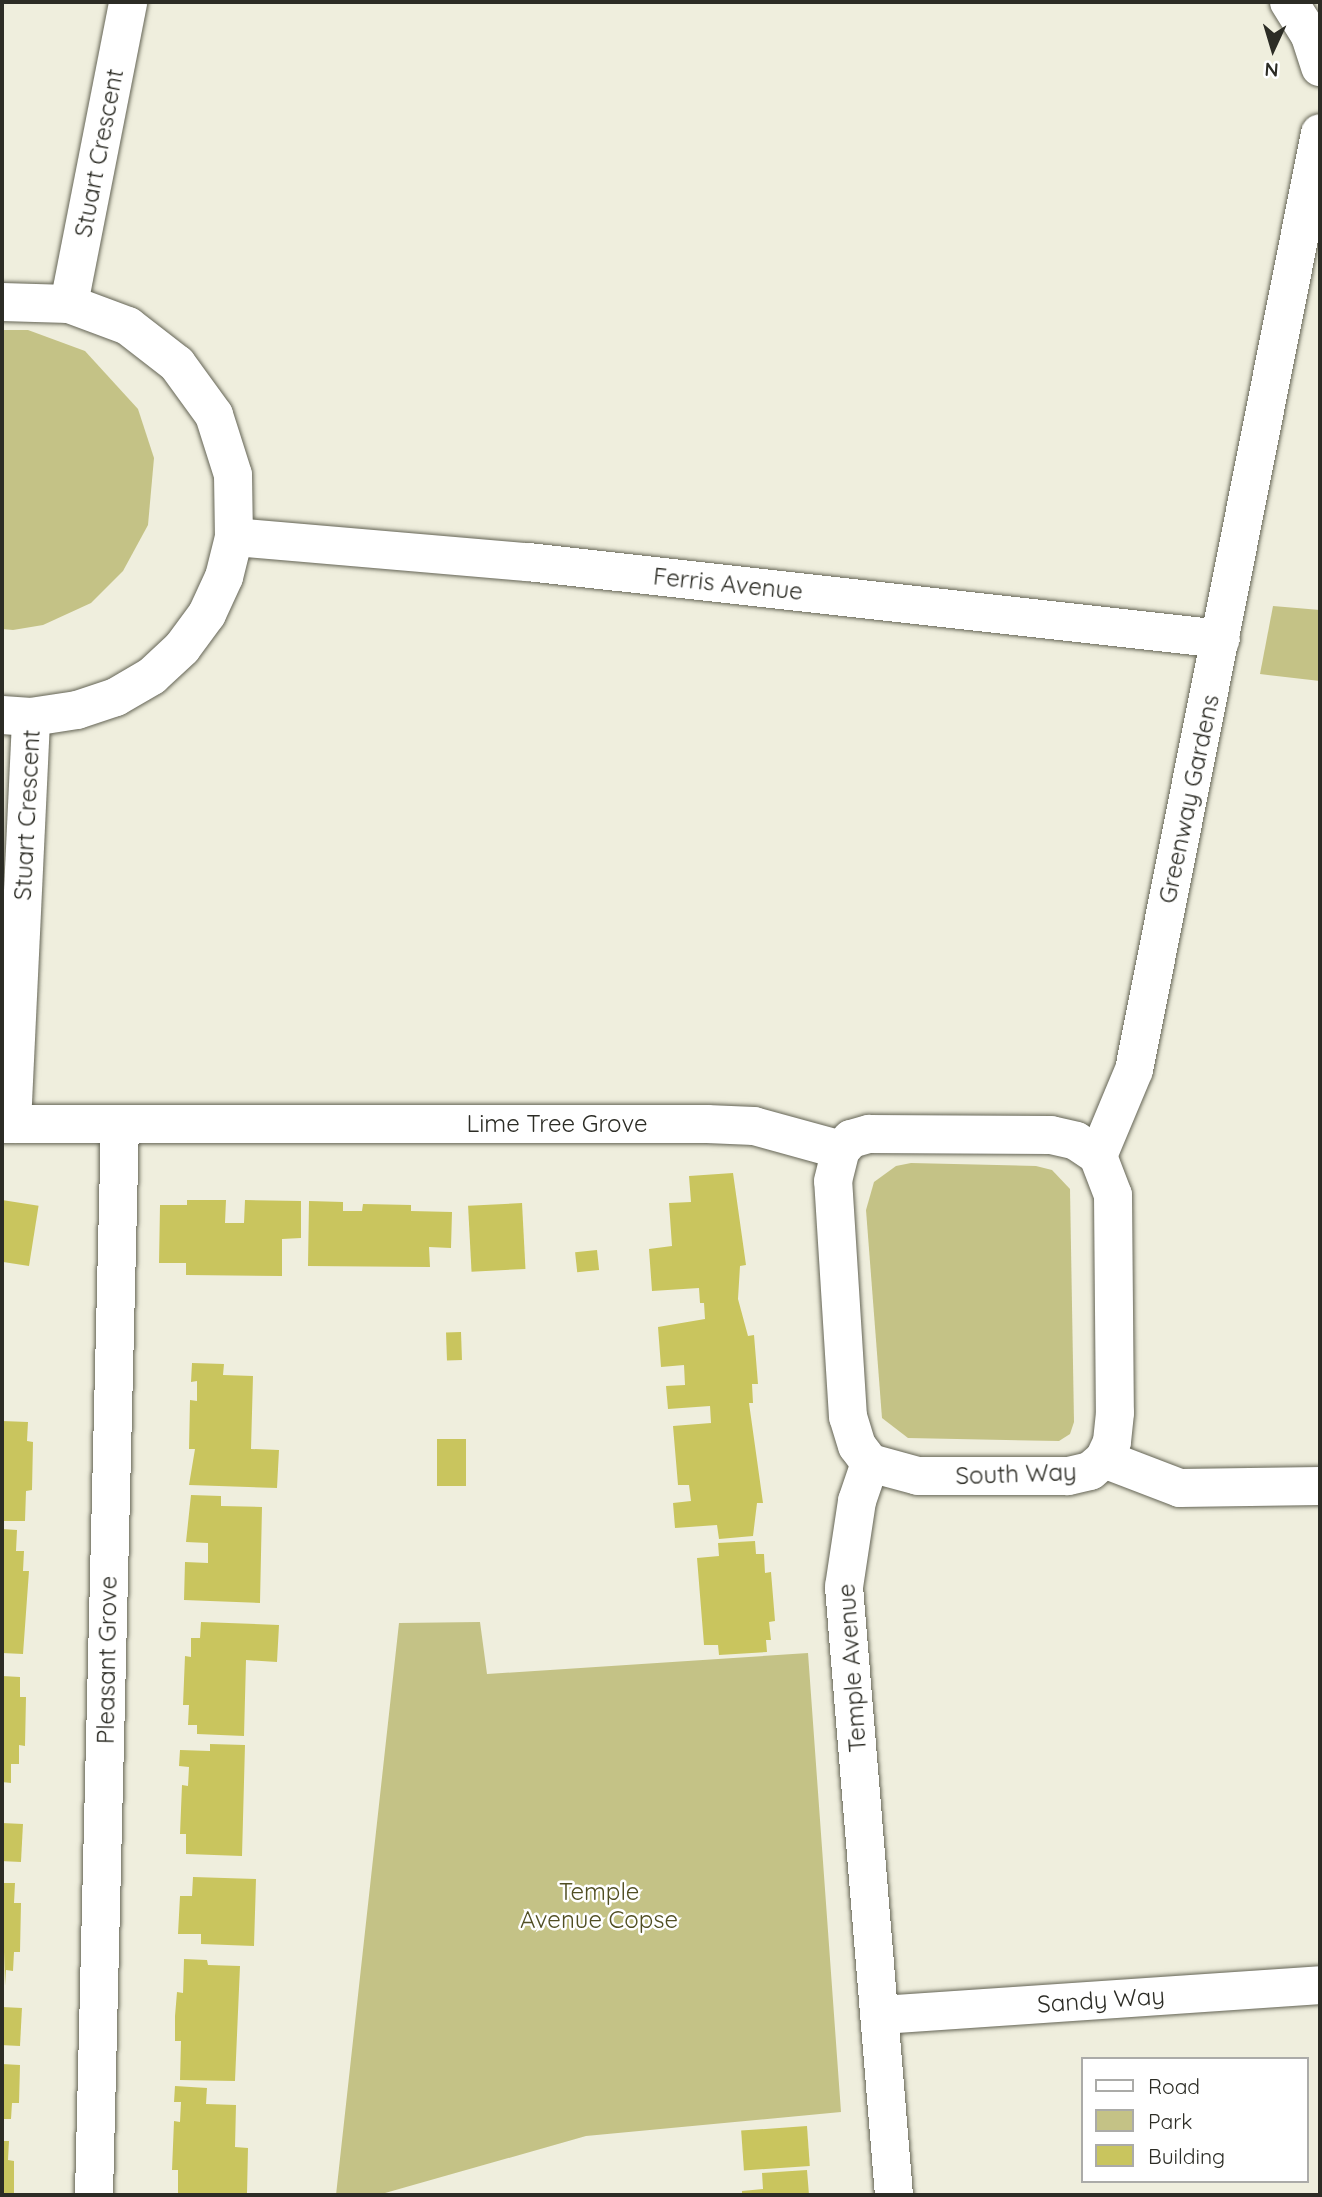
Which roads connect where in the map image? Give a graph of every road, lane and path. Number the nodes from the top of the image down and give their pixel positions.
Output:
1 (128, 2) edge
2 (1289, 2) edge
3 (1315, 51) edge
4 (1320, 133) edge
5 (2, 302) edge
6 (69, 304) junction
7 (234, 537) junction
8 (1221, 639) junction
9 (17, 716) edge
10 (7, 1124) edge
11 (120, 1125) junction
12 (841, 1150) junction
13 (1098, 1156) junction
14 (1104, 1458) junction
15 (870, 1463) junction
16 (1320, 1486) edge
17 (1320, 1985) edge
18 (882, 2015) junction
19 (94, 2195) edge
20 (894, 2195) edge

1 - 6 street, Stuart Crescent
2 - 3 street
4 - 8 street, Greenway Gardens
5 - 6 street, Stuart Crescent
6 - 7 street, Stuart Crescent
7 - 8 street, Ferris Avenue
7 - 9 street, Stuart Crescent
8 - 13 street, Greenway Gardens
9 - 10 street, Stuart Crescent
10 - 11 street, Lime Tree Grove
11 - 12 street, Lime Tree Grove
11 - 19 street, Pleasant Grove
12 - 13 street
12 - 15 street
13 - 14 street
14 - 15 street, South Way
14 - 16 street, South Way
15 - 18 street, Temple Avenue
17 - 18 street, Sandy Way
18 - 20 street, Temple Avenue

